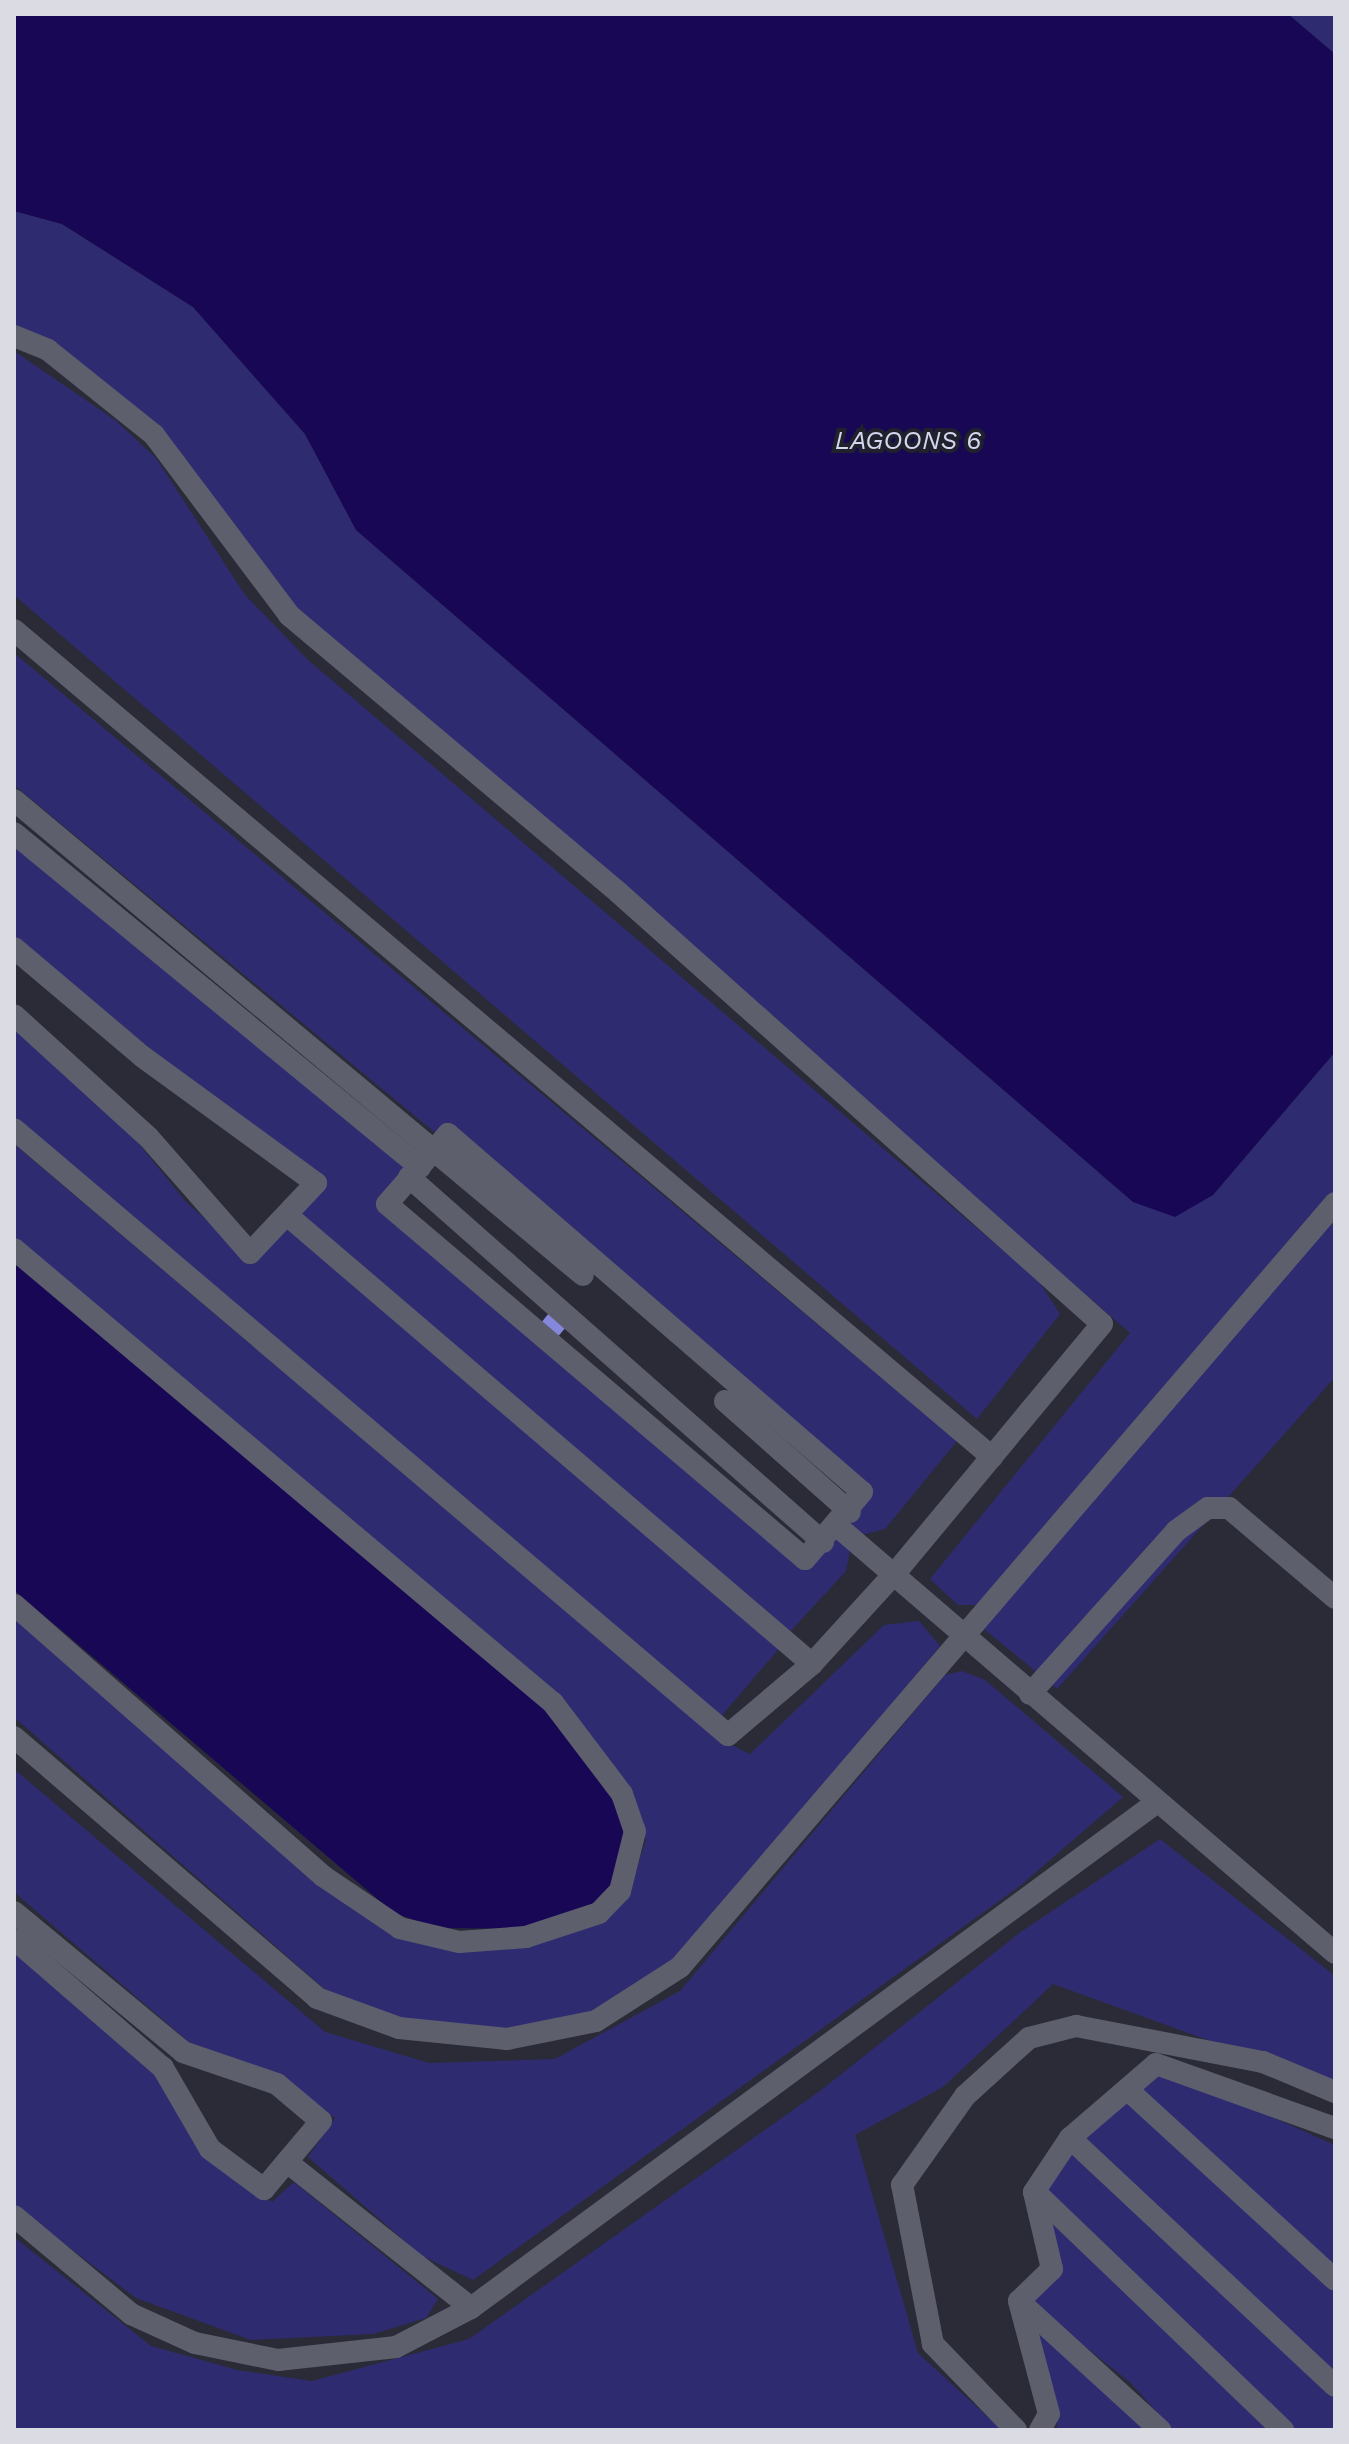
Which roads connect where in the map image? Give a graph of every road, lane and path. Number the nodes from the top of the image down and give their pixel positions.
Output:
1 (14, 336) edge
2 (14, 630) edge
3 (14, 800) edge
4 (14, 833) edge
5 (14, 948) edge
6 (14, 1015) edge
7 (14, 1129) edge
8 (434, 1148) junction
9 (414, 1172) junction
10 (1335, 1203) edge
11 (287, 1215) junction
12 (14, 1249) edge
13 (583, 1275) dead end
14 (725, 1401) dead end
15 (992, 1457) junction
16 (836, 1526) junction
17 (895, 1573) junction
18 (1335, 1598) edge
19 (14, 1605) edge
20 (961, 1630) junction
21 (812, 1664) junction
22 (1030, 1694) junction
23 (14, 1737) edge
24 (1157, 1802) junction
25 (14, 1912) edge
26 (14, 1939) edge
27 (1335, 1953) edge
28 (1128, 2090) junction
29 (1335, 2092) edge
30 (1335, 2128) edge
31 (1070, 2138) junction
32 (287, 2162) junction
33 (1034, 2192) junction
34 (14, 2216) edge
35 (1335, 2280) edge
36 (1019, 2301) junction
37 (471, 2308) junction
38 (1335, 2386) edge
39 (1016, 2430) edge
40 (1040, 2430) edge
41 (1160, 2430) edge
42 (1283, 2430) edge

1 - 15 lane
2 - 15 lane
3 - 8 lane
4 - 9 lane
5 - 11 lane
6 - 11 lane
7 - 21 lane
8 - 9 lane
8 - 13 lane
8 - 16 lane
9 - 16 lane
9 - 16 lane
10 - 20 lane
11 - 21 lane
12 - 19 lane
14 - 16 lane
15 - 17 lane
16 - 17 lane
17 - 20 lane
17 - 21 lane
18 - 22 lane
20 - 22 lane
20 - 23 lane
22 - 24 lane
24 - 27 lane
24 - 37 lane
25 - 32 lane
26 - 32 lane
28 - 30 lane
28 - 31 lane
28 - 35 lane
29 - 39 lane
31 - 33 lane
31 - 38 lane
32 - 37 lane
33 - 36 lane
33 - 42 lane
34 - 37 lane
36 - 40 lane
36 - 41 lane

